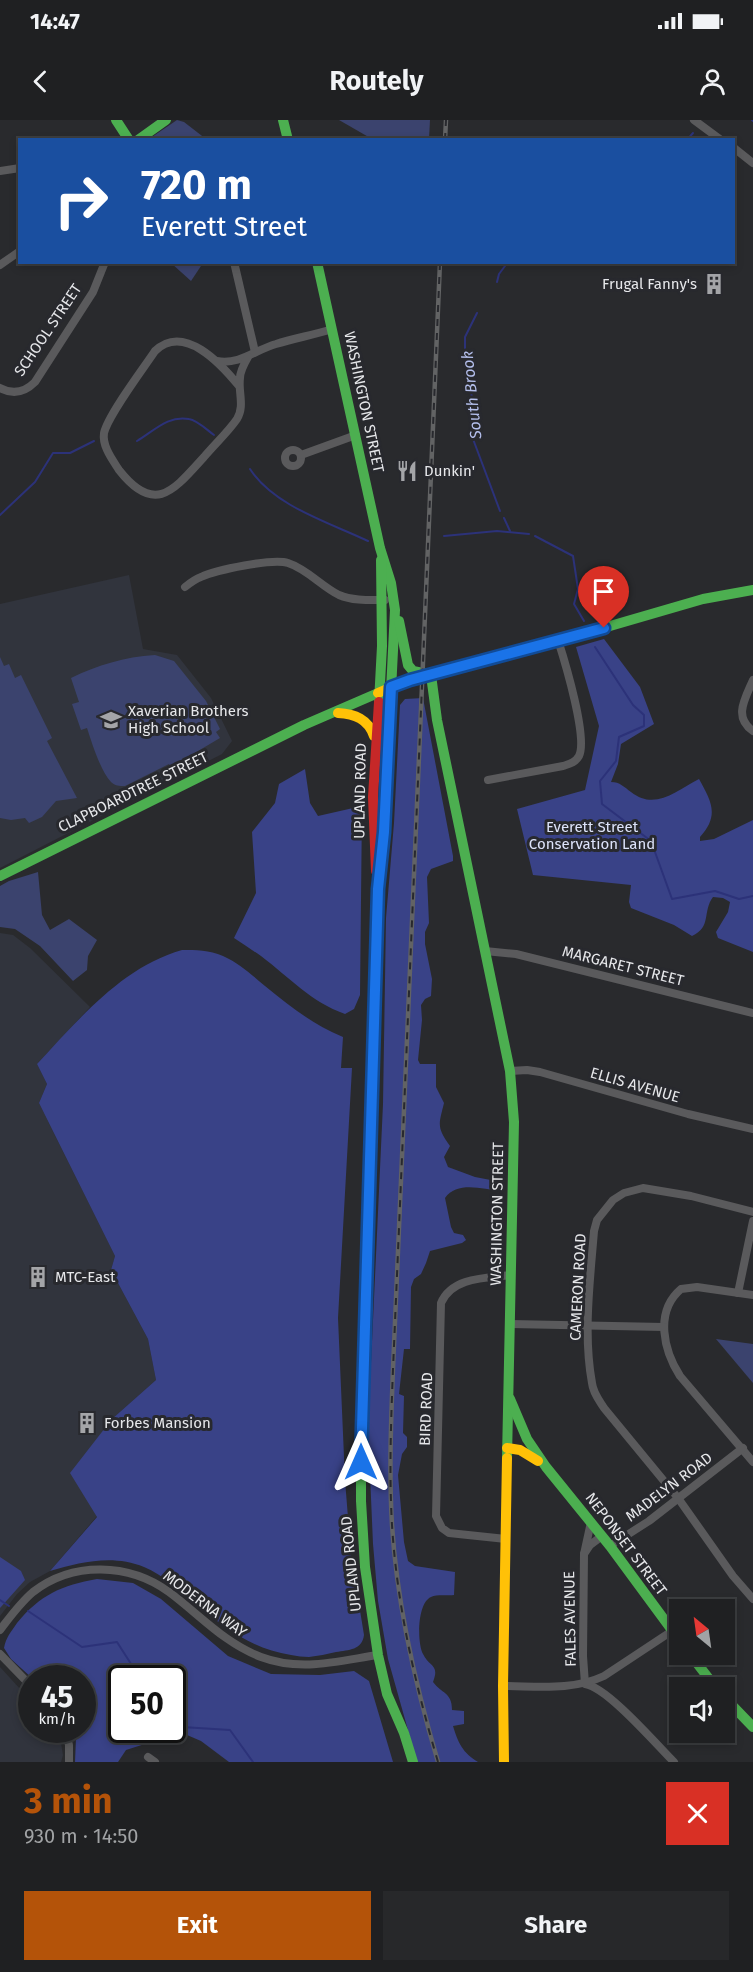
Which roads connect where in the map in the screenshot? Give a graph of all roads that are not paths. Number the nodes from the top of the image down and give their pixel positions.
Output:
1 (116, 120) edge
2 (166, 120) edge
3 (283, 120) edge
4 (694, 120) edge
5 (128, 138) edge
6 (141, 138) edge
7 (288, 138) edge
8 (718, 138) edge
9 (735, 149) edge
10 (753, 163) edge
11 (18, 168) edge
12 (0, 171) edge
13 (18, 252) edge
14 (104, 264) edge
15 (234, 264) edge
16 (317, 264) edge
17 (0, 265) edge
18 (332, 329) junction
19 (251, 355) junction
20 (216, 361) junction
21 (239, 386) junction
22 (0, 388) edge
23 (356, 435) junction
24 (301, 455) dead end
25 (380, 548) junction
26 (185, 587) dead end
27 (753, 590) edge
28 (382, 600) junction
29 (395, 601) junction
30 (558, 640) junction
31 (431, 675) junction
32 (753, 680) edge
33 (391, 687) junction
34 (379, 693) junction
35 (335, 712) junction
36 (753, 731) edge
37 (375, 740) junction
38 (488, 780) dead end
39 (0, 876) edge
40 (378, 889) junction
41 (485, 951) junction
42 (753, 1013) edge
43 (510, 1071) junction
44 (753, 1129) edge
45 (753, 1212) edge
46 (753, 1221) edge
47 (511, 1275) junction
48 (738, 1293) junction
49 (753, 1295) edge
50 (510, 1324) junction
51 (589, 1324) junction
52 (664, 1327) junction
53 (508, 1396) junction
54 (527, 1439) junction
55 (507, 1444) junction
56 (742, 1448) junction
57 (753, 1462) edge
58 (546, 1467) junction
59 (678, 1498) junction
60 (591, 1522) junction
61 (602, 1536) junction
62 (506, 1539) junction
63 (610, 1546) junction
64 (584, 1554) junction
65 (753, 1599) edge
66 (669, 1627) edge
67 (0, 1630) edge
68 (669, 1633) edge
69 (0, 1654) edge
70 (378, 1656) junction
71 (698, 1665) edge
72 (18, 1673) edge
73 (708, 1677) edge
74 (585, 1684) junction
75 (503, 1686) junction
76 (735, 1708) edge
77 (753, 1727) edge
78 (68, 1743) edge
79 (69, 1762) edge
80 (413, 1762) edge
81 (504, 1762) edge
82 (674, 1762) edge

1 - 5 main road
2 - 6 main road
3 - 7 main road
4 - 8 street
9 - 10 street
11 - 12 street
13 - 17 street
14 - 22 street, SCHOOL STREET
15 - 19 street
16 - 18 main road, WASHINGTON STREET
18 - 19 street
18 - 23 main road, WASHINGTON STREET
19 - 20 street
19 - 21 street
20 - 21 street
20 - 21 street
23 - 24 street
23 - 25 main road, WASHINGTON STREET
25 - 28 main road, WASHINGTON STREET
25 - 29 main road, WASHINGTON STREET
26 - 28 street
27 - 30 main road, CLAPBOARDTREE STREET
28 - 29 street
28 - 34 main road, WASHINGTON STREET
29 - 31 main road
29 - 33 main road, WASHINGTON STREET
30 - 31 main road, CLAPBOARDTREE STREET
30 - 38 street
31 - 33 main road, CLAPBOARDTREE STREET
31 - 41 main road, WASHINGTON STREET
32 - 36 street
33 - 34 main road, CLAPBOARDTREE STREET
33 - 40 main road, UPLAND ROAD
34 - 35 main road, CLAPBOARDTREE STREET
34 - 37 main road, UPLAND ROAD
35 - 37 main road
35 - 39 main road, CLAPBOARDTREE STREET
37 - 40 main road, UPLAND ROAD
40 - 70 main road, UPLAND ROAD
41 - 42 street, MARGARET STREET
41 - 43 main road, WASHINGTON STREET
43 - 44 street, ELLIS AVENUE
43 - 47 main road, WASHINGTON STREET
45 - 51 street, CAMERON ROAD
46 - 48 street
47 - 50 main road, WASHINGTON STREET
47 - 62 street, BIRD ROAD
48 - 49 street
48 - 52 street
50 - 51 street
50 - 53 main road, WASHINGTON STREET
51 - 52 street
51 - 59 street, CAMERON ROAD
52 - 56 street
53 - 54 main road, NEPONSET STREET
53 - 55 main road, WASHINGTON STREET
54 - 55 main road
54 - 58 main road, NEPONSET STREET
55 - 58 main road, NEPONSET STREET
55 - 62 main road, WASHINGTON STREET
56 - 57 street
56 - 59 street, MADELYN ROAD
58 - 60 main road, NEPONSET STREET
59 - 63 street, MADELYN ROAD
59 - 65 street, CAMERON ROAD
60 - 61 main road, NEPONSET STREET
60 - 64 street, FALES AVENUE
61 - 63 main road, NEPONSET STREET
61 - 64 street, FALES AVENUE
62 - 75 main road, WASHINGTON STREET
63 - 66 main road, NEPONSET STREET
64 - 74 street, FALES AVENUE
67 - 70 street, MODERNA WAY
68 - 74 street
69 - 72 street
70 - 80 main road, UPLAND ROAD
71 - 73 main road
74 - 75 street
74 - 82 street
75 - 81 main road, WASHINGTON STREET
76 - 77 main road
78 - 79 street

